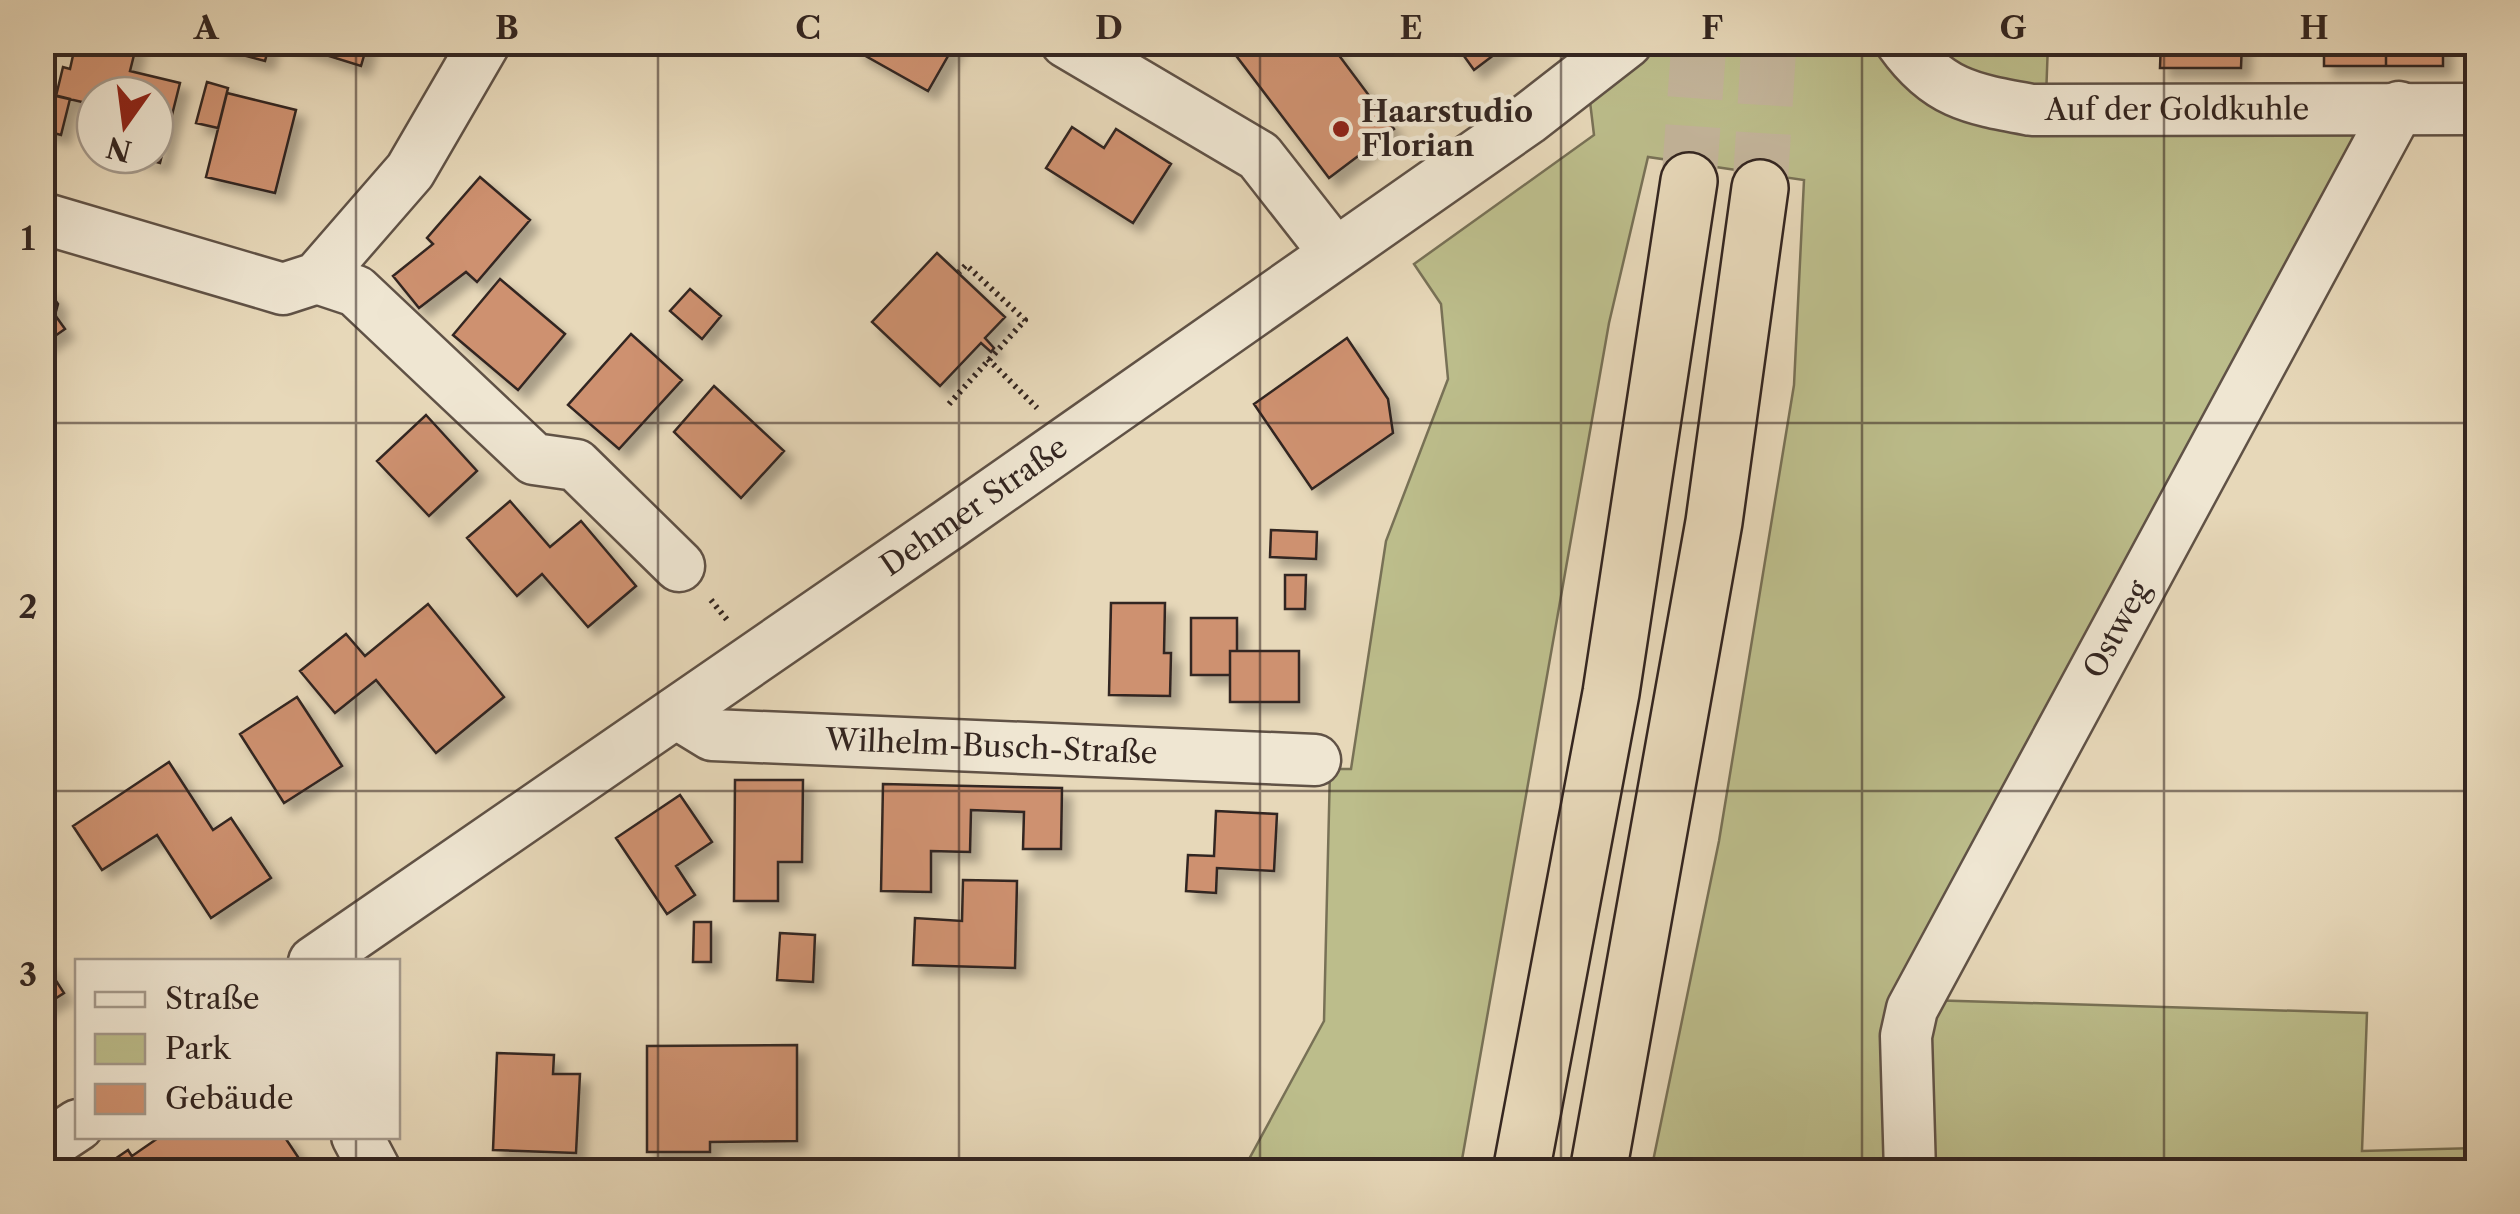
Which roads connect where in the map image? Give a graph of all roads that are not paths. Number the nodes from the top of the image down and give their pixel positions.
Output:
1 (484, 42) edge
2 (1066, 42) edge
3 (1627, 42) edge
4 (1900, 42) edge
5 (2399, 107) junction
6 (2478, 109) edge
7 (1689, 180) tunnel mouth
8 (1760, 188) tunnel mouth
9 (42, 218) edge
10 (1335, 254) junction
11 (317, 278) junction
12 (679, 566) dead end
13 (676, 713) junction
14 (1315, 760) dead end
15 (318, 959) edge
16 (75, 1127) edge
17 (359, 1139) edge
18 (42, 1149) edge
19 (376, 1172) edge
20 (1521, 1172) edge
21 (1598, 1172) edge
22 (1910, 1172) edge

1 - 11 street
2 - 10 street
3 - 10 street, Dehmer Straße
4 - 5 street, Auf der Goldkuhle
5 - 6 street, Auf der Goldkuhle
5 - 22 street, Ostweg
7 - 20 highway
8 - 21 highway
9 - 11 street
10 - 13 street, Dehmer Straße
11 - 12 street
13 - 14 street, Wilhelm-Busch-Straße
13 - 15 street, Dehmer Straße
16 - 18 street
17 - 19 street

